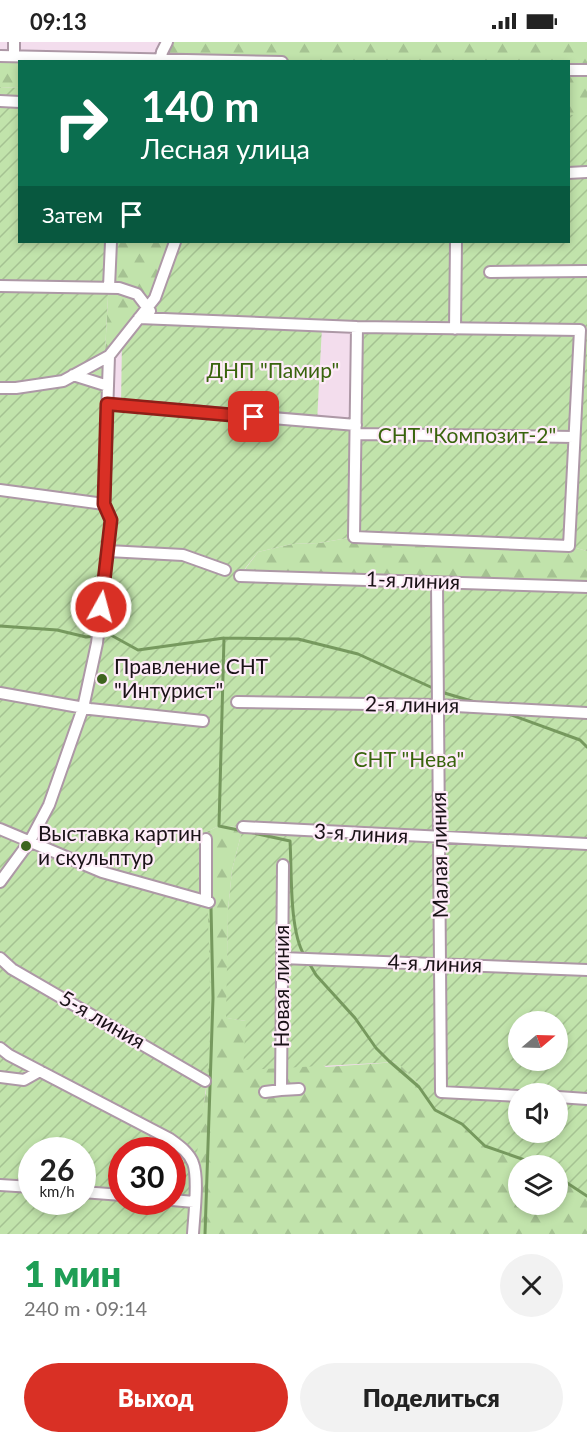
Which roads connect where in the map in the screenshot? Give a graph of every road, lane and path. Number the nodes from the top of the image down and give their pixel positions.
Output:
1 (14, 42) edge
2 (167, 42) edge
3 (0, 56) edge
4 (14, 56) junction
5 (160, 60) edge
6 (570, 70) edge
7 (587, 70) edge
8 (0, 101) edge
9 (18, 102) edge
10 (587, 172) edge
11 (570, 173) edge
12 (111, 243) edge
13 (174, 243) edge
14 (456, 243) edge
15 (587, 271) edge
16 (490, 272) dead end
17 (0, 286) edge
18 (109, 287) junction
19 (147, 308) junction
20 (139, 318) junction
21 (156, 318) junction
22 (357, 327) junction
23 (455, 329) junction
24 (109, 356) junction
25 (73, 375) junction
26 (108, 386) junction
27 (0, 388) edge
28 (107, 404) junction
29 (356, 430) junction
30 (574, 437) junction
31 (0, 490) edge
32 (104, 504) junction
33 (108, 551) junction
34 (225, 570) dead end
35 (240, 576) dead end
36 (437, 582) junction
37 (587, 587) edge
38 (0, 693) edge
39 (437, 701) junction
40 (237, 702) dead end
41 (83, 708) junction
42 (587, 713) edge
43 (203, 721) dead end
44 (243, 827) dead end
45 (0, 829) edge
46 (441, 838) junction
47 (206, 839) dead end
48 (30, 841) junction
49 (587, 844) edge
50 (284, 865) dead end
51 (0, 882) edge
52 (0, 957) edge
53 (282, 958) junction
54 (440, 964) junction
55 (587, 970) edge
56 (0, 1048) edge
57 (40, 1071) junction
58 (0, 1077) edge
59 (205, 1081) dead end
60 (299, 1089) dead end
61 (282, 1090) junction
62 (265, 1092) dead end
63 (508, 1095) edge
64 (568, 1098) edge
65 (587, 1099) edge
66 (0, 1185) edge
67 (18, 1186) edge
68 (186, 1201) edge
69 (194, 1202) junction
70 (193, 1234) edge

1 - 4 street
2 - 5 street
3 - 4 street
4 - 5 street
6 - 7 street
8 - 9 street
10 - 11 street
12 - 18 street
13 - 19 street
14 - 23 street
15 - 16 street
17 - 18 street
18 - 19 street
19 - 20 street
19 - 21 street
20 - 21 street
20 - 24 street
21 - 22 street
22 - 23 street
22 - 29 street
23 - 30 street
24 - 25 street
24 - 26 street
25 - 26 street
25 - 27 street
26 - 28 street
28 - 29 street
28 - 32 street
29 - 30 street
29 - 30 street
31 - 32 street
32 - 33 street
33 - 34 street
33 - 41 street
35 - 36 street, 1-я линия
36 - 37 street, 1-я линия
36 - 39 street, Малая линия
38 - 41 street
39 - 40 street, 2-я линия
39 - 42 street, 2-я линия
39 - 46 street, Малая линия
41 - 43 street
41 - 48 street
44 - 46 street, 3-я линия
45 - 48 street
46 - 49 street, 3-я линия
46 - 54 street, Малая линия
47 - 48 street
48 - 51 street
50 - 53 street, Новая линия
52 - 59 street, 5-я линия
53 - 54 street, 4-я линия
53 - 61 street, Новая линия
54 - 55 street, 4-я линия
54 - 63 street, Малая линия
56 - 57 street
57 - 58 street
57 - 69 street
60 - 61 street
61 - 62 street
64 - 65 street
66 - 67 street
68 - 69 street
69 - 70 street

